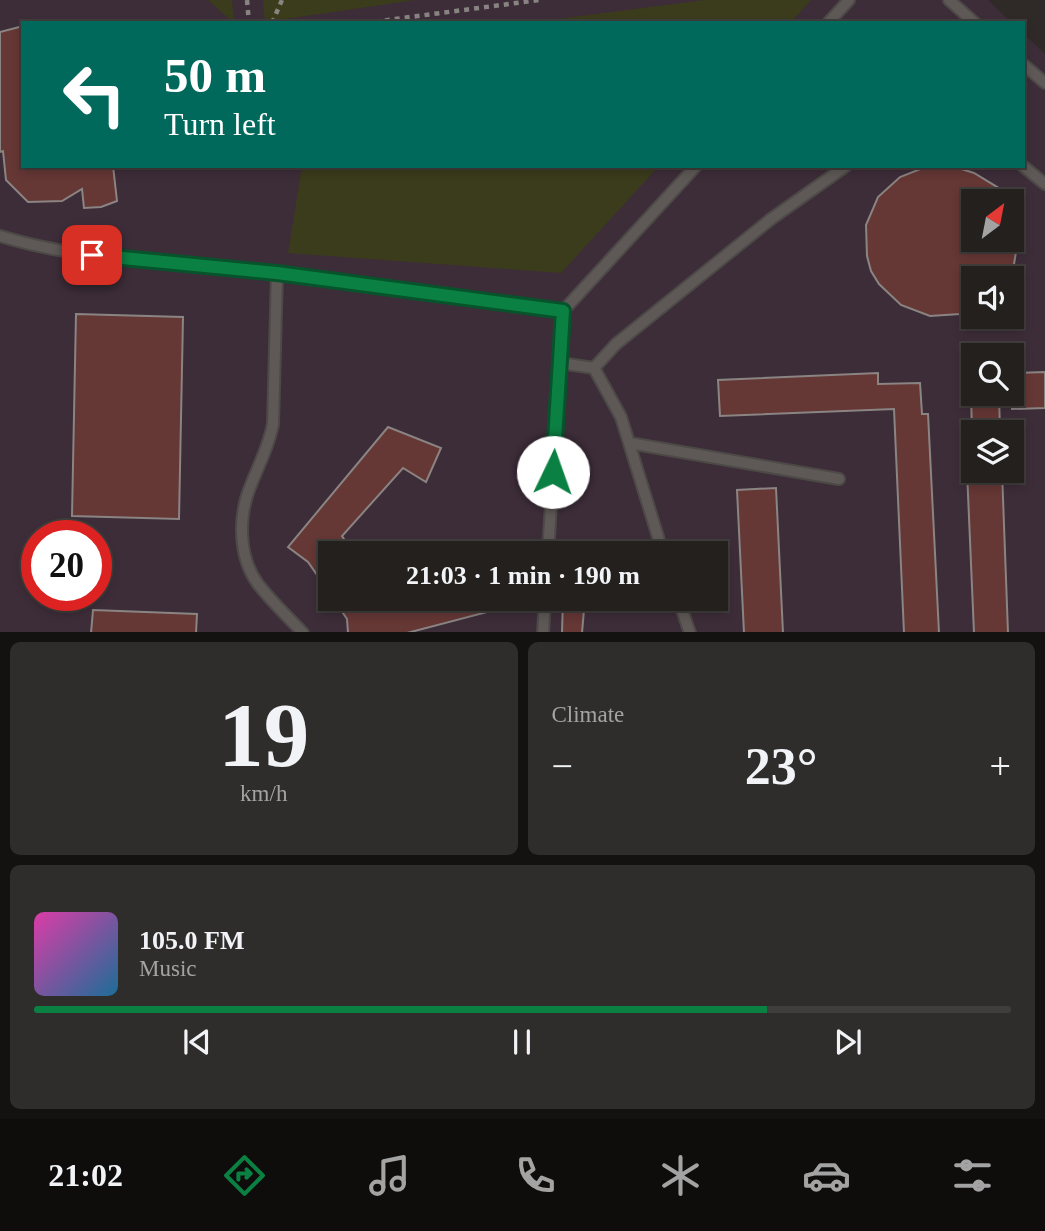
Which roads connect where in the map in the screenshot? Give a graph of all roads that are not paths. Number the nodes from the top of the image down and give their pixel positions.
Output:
1 (849, 0) edge
2 (949, 0) edge
3 (830, 21) edge
4 (973, 21) edge
5 (1025, 66) edge
6 (1045, 83) edge
7 (694, 168) edge
8 (843, 168) edge
9 (1025, 168) edge
10 (1045, 184) edge
11 (0, 236) edge
12 (277, 273) junction
13 (563, 311) junction
14 (560, 363) junction
15 (594, 368) junction
16 (629, 443) junction
17 (839, 479) dead end
18 (549, 541) edge
19 (659, 541) edge
20 (544, 611) edge
21 (683, 611) edge
22 (303, 632) edge
23 (543, 632) edge
24 (690, 632) edge

1 - 3 lane
2 - 4 lane
5 - 6 lane
7 - 13 lane
8 - 15 lane
9 - 10 lane
11 - 12 lane
12 - 13 lane
12 - 22 lane
13 - 14 lane
14 - 15 lane
14 - 18 lane
15 - 16 lane
16 - 17 lane
16 - 19 lane
20 - 23 lane
21 - 24 lane

